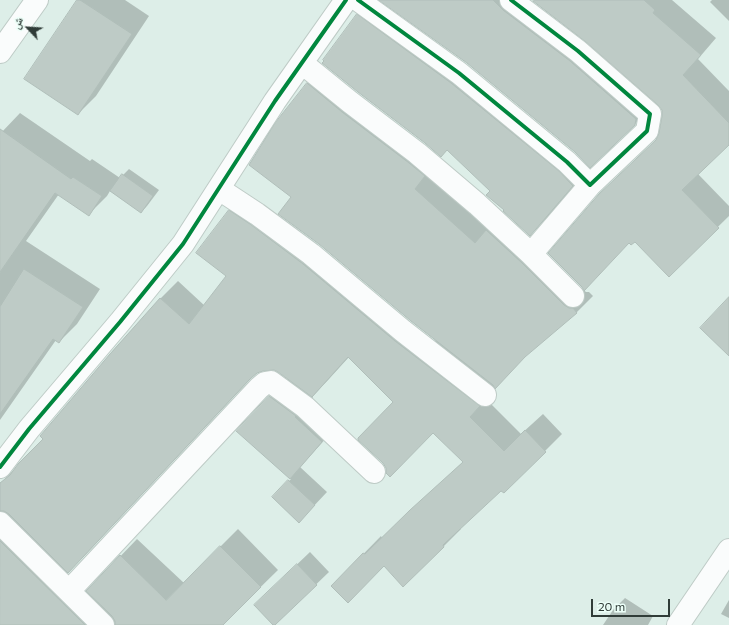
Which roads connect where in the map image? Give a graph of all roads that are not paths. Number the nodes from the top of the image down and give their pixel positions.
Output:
1 (37, 0) edge
2 (346, 0) edge
3 (358, 0) edge
4 (511, 0) edge
5 (0, 52) edge
6 (302, 63) junction
7 (590, 185) junction
8 (219, 189) junction
9 (531, 254) junction
10 (573, 296) dead end
11 (485, 394) dead end
12 (0, 467) edge
13 (374, 472) dead end
14 (0, 523) edge
15 (729, 550) edge
16 (69, 591) junction
17 (103, 625) edge
18 (678, 625) edge

1 - 5 street
2 - 6 street
3 - 7 street
4 - 7 street
6 - 8 street
6 - 9 street
7 - 9 street
8 - 11 street
8 - 12 street
9 - 10 street
13 - 16 street
14 - 16 street
15 - 18 street
16 - 17 street

